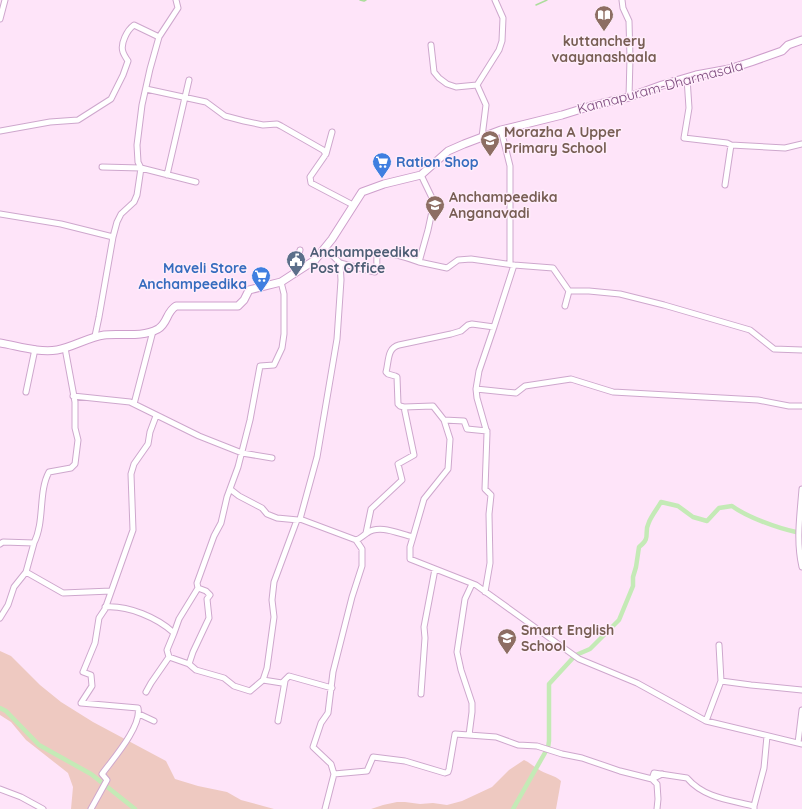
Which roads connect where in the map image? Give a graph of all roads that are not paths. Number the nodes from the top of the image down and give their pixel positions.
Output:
1 (5, 0) edge
2 (176, 0) edge
3 (495, 0) edge
4 (622, 0) edge
5 (0, 18) edge
6 (159, 37) junction
7 (802, 40) edge
8 (431, 45) dead end
9 (688, 78) junction
10 (189, 80) dead end
11 (477, 85) junction
12 (146, 89) junction
13 (186, 97) junction
14 (629, 97) junction
15 (0, 130) edge
16 (501, 130) junction
17 (332, 132) dead end
18 (482, 137) junction
19 (802, 144) edge
20 (731, 145) junction
21 (326, 154) junction
22 (102, 167) dead end
23 (141, 168) junction
24 (168, 175) junction
25 (421, 175) junction
26 (196, 182) dead end
27 (725, 185) dead end
28 (353, 205) junction
29 (0, 214) edge
30 (113, 236) junction
31 (324, 249) junction
32 (300, 250) dead end
33 (419, 262) junction
34 (340, 263) junction
35 (512, 265) junction
36 (297, 270) junction
37 (280, 282) junction
38 (569, 291) junction
39 (565, 306) dead end
40 (494, 328) junction
41 (153, 331) junction
42 (95, 336) junction
43 (0, 343) edge
44 (65, 348) junction
45 (35, 349) junction
46 (802, 350) edge
47 (476, 389) junction
48 (26, 392) dead end
49 (74, 396) junction
50 (134, 404) junction
51 (802, 406) edge
52 (404, 407) junction
53 (156, 416) junction
54 (444, 420) junction
55 (487, 431) junction
56 (242, 453) junction
57 (272, 458) dead end
58 (230, 489) junction
59 (802, 489) edge
60 (298, 520) junction
61 (366, 533) junction
62 (413, 537) junction
63 (356, 540) junction
64 (34, 543) junction
65 (0, 544) edge
66 (802, 567) edge
67 (435, 569) junction
68 (26, 572) junction
69 (472, 584) junction
70 (198, 588) junction
71 (111, 591) junction
72 (485, 592) junction
73 (105, 607) junction
74 (0, 618) edge
75 (174, 633) junction
76 (719, 644) dead end
77 (169, 656) junction
78 (189, 664) junction
79 (263, 680) junction
80 (285, 680) junction
81 (721, 681) junction
82 (332, 688) junction
83 (802, 690) edge
84 (146, 692) dead end
85 (421, 694) dead end
86 (802, 710) edge
87 (139, 714) junction
88 (154, 721) dead end
89 (278, 721) dead end
90 (706, 721) junction
91 (468, 735) junction
92 (768, 736) junction
93 (800, 744) edge
94 (334, 774) junction
95 (652, 779) junction
96 (0, 789) edge
97 (43, 808) edge
98 (754, 808) edge
99 (91, 809) edge
100 (325, 809) edge
101 (657, 809) edge

1 - 5 street
2 - 6 street
3 - 11 street
4 - 14 street
6 - 12 street
6 - 15 street
7 - 9 main road, Kannapuram-Dharmasala
8 - 11 street
9 - 14 main road, Kannapuram-Dharmasala
9 - 20 street
10 - 13 street
11 - 18 street
12 - 13 street
12 - 23 street
13 - 21 street
13 - 24 street
14 - 16 main road, Kannapuram-Dharmasala
16 - 18 main road, Kannapuram-Dharmasala
16 - 35 street
17 - 21 street
18 - 25 main road, Kannapuram-Dharmasala
19 - 20 street
20 - 27 street
21 - 28 street
22 - 23 street
23 - 24 street
23 - 30 street
24 - 26 street
25 - 28 main road, Kannapuram-Dharmasala
25 - 33 street
28 - 31 main road, Kannapuram-Dharmasala
29 - 30 street
30 - 42 street
31 - 34 street
31 - 36 main road, Kannapuram-Dharmasala
32 - 36 street
33 - 34 street
33 - 35 street
34 - 60 street
35 - 38 street
35 - 40 street
36 - 37 main road, Kannapuram-Dharmasala
37 - 41 main road, Kannapuram-Dharmasala
37 - 56 street
38 - 39 street
38 - 46 street
40 - 47 street
40 - 52 street
41 - 42 main road
41 - 50 street
42 - 44 main road
43 - 45 main road
44 - 45 main road
44 - 49 street
45 - 48 street
47 - 51 street
47 - 55 street
49 - 50 street
49 - 64 street
50 - 53 street
52 - 54 street
52 - 61 street
53 - 56 street
53 - 71 street
54 - 55 street
54 - 62 street
55 - 72 street
56 - 57 street
56 - 58 street
58 - 60 street
58 - 70 street
59 - 66 street
60 - 63 street
60 - 79 street
61 - 62 street
61 - 63 street
62 - 67 street
63 - 82 street
64 - 65 street
64 - 68 street
67 - 69 street
67 - 85 street
68 - 71 street
68 - 74 street
69 - 72 street
69 - 91 street
70 - 75 street
70 - 78 street
71 - 73 street
72 - 90 street
73 - 75 street
73 - 87 street
75 - 77 street
76 - 81 street
77 - 78 street
77 - 84 street
78 - 79 street
79 - 80 street
80 - 82 street
80 - 89 street
81 - 83 street
81 - 90 street
82 - 94 street
86 - 93 street
87 - 88 street
87 - 99 street
90 - 92 street
91 - 94 street
91 - 95 street
92 - 93 street
92 - 98 street
94 - 100 street
95 - 98 street
95 - 101 street
96 - 97 street

